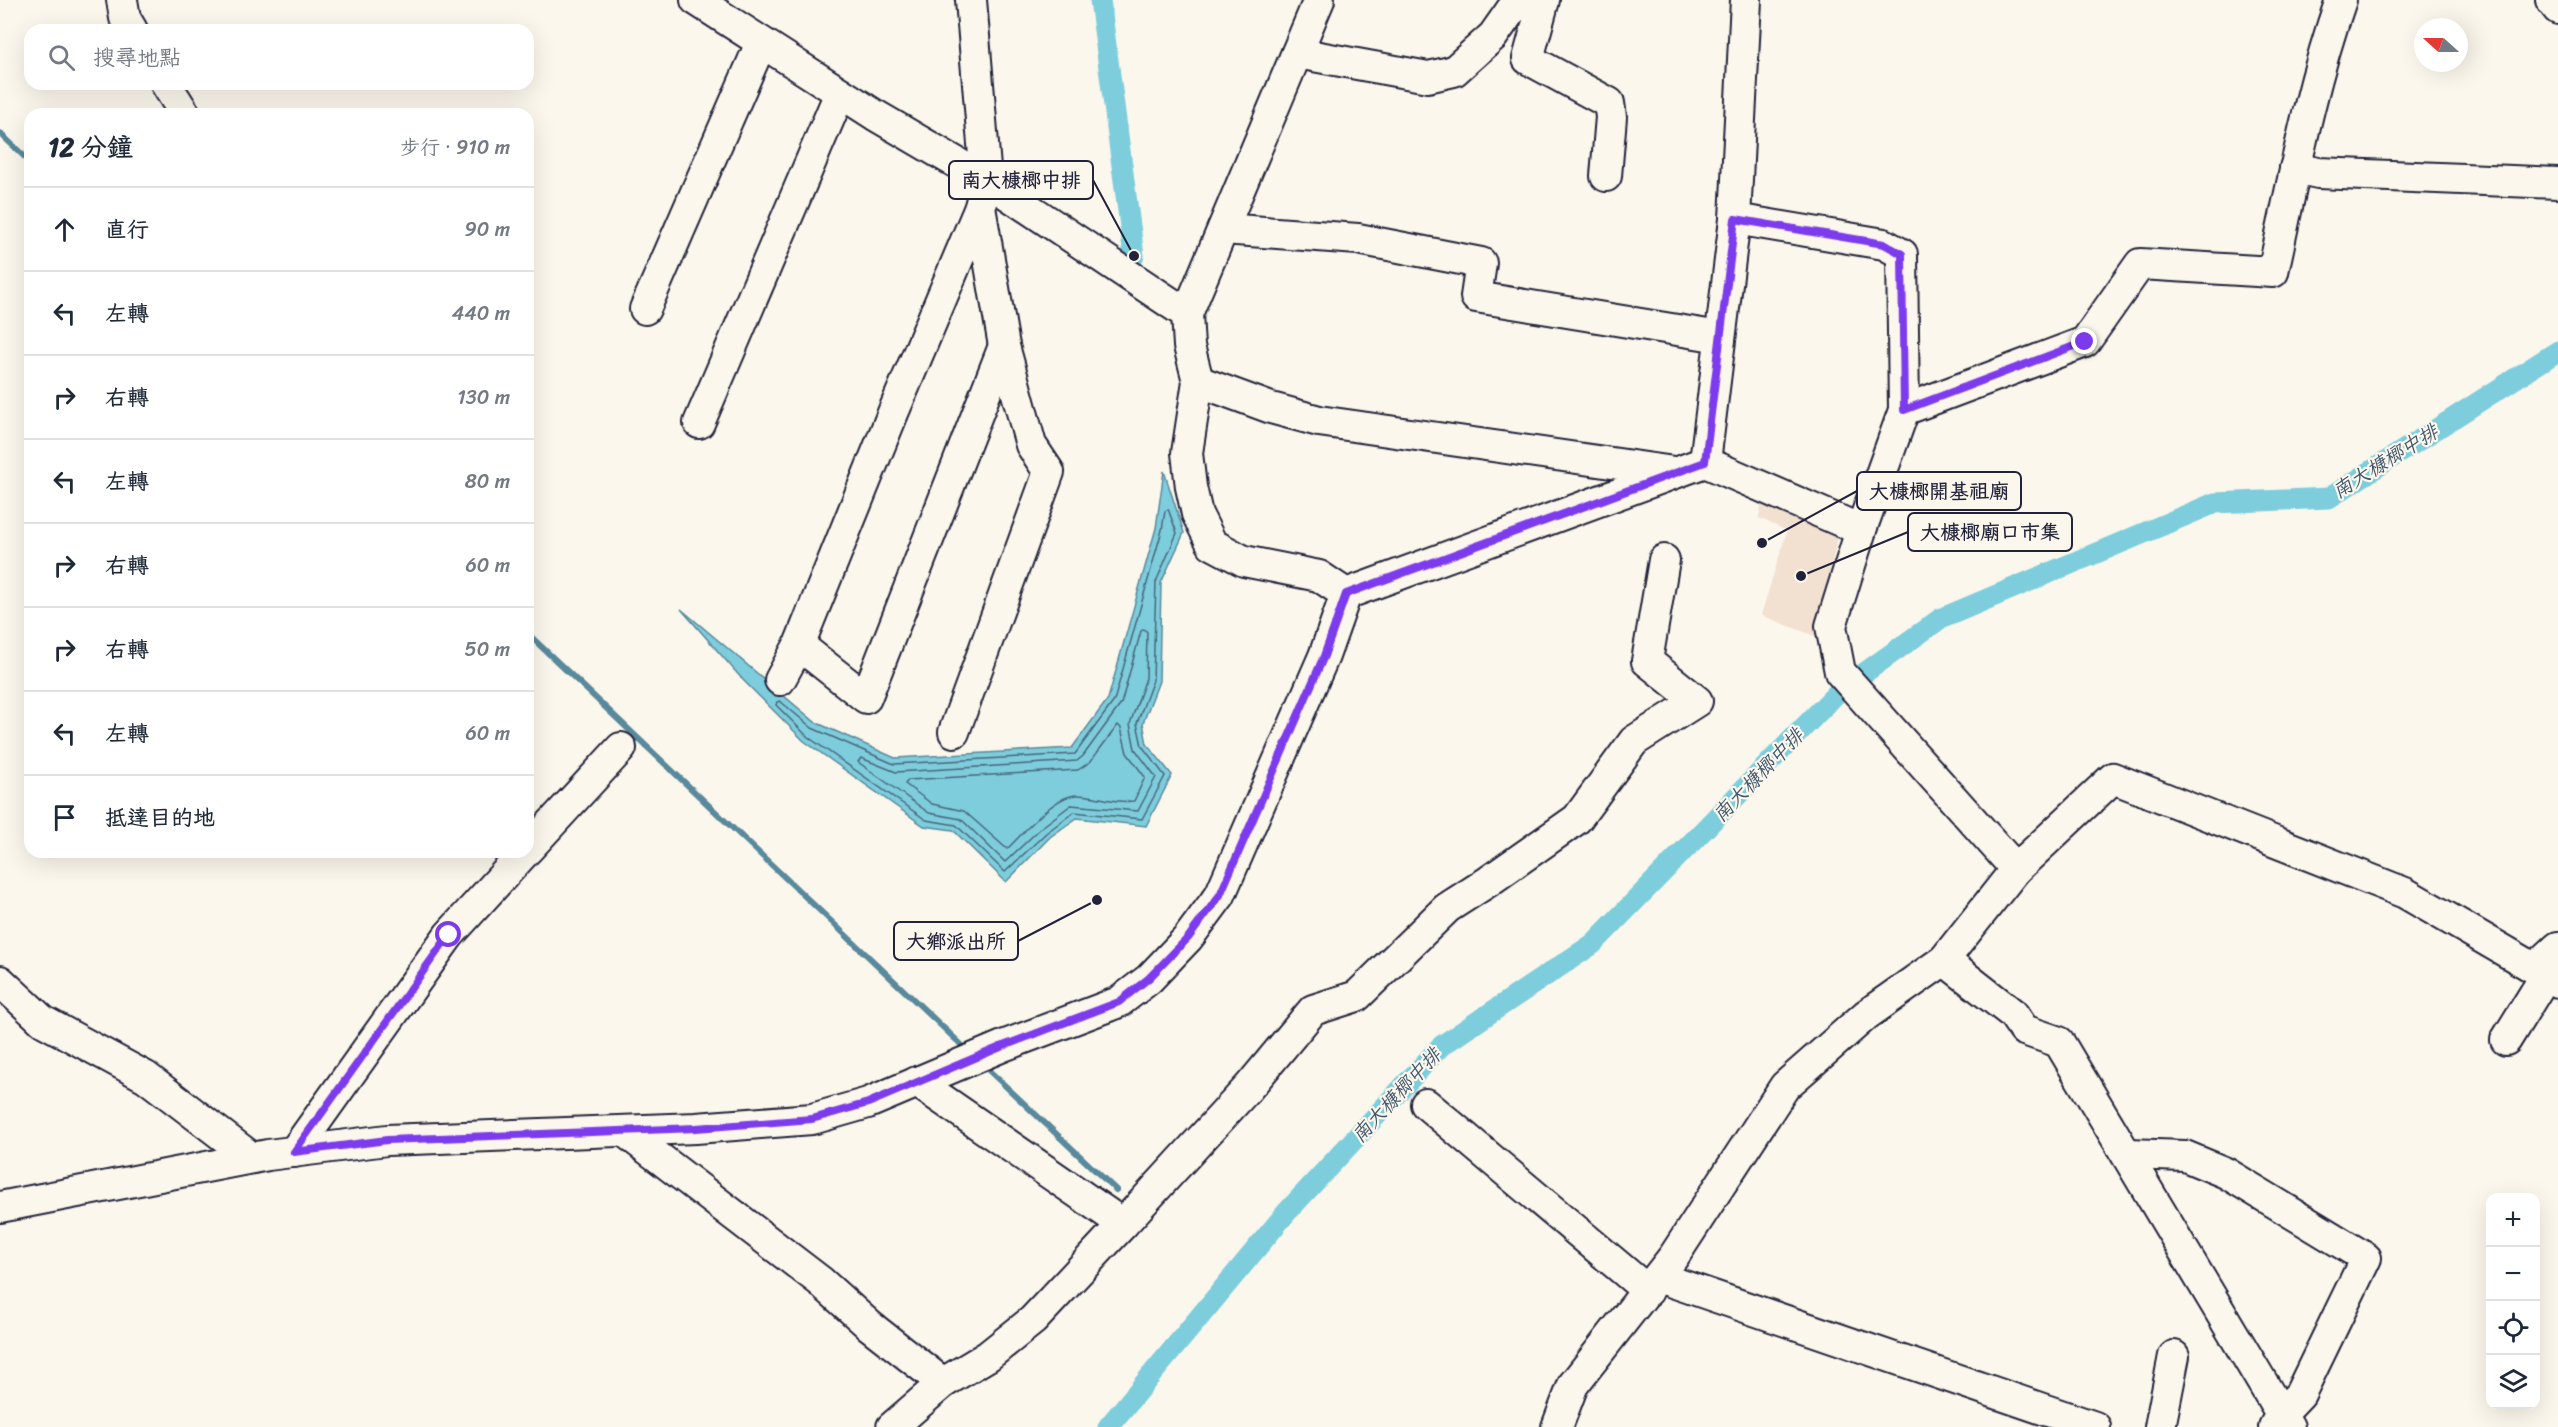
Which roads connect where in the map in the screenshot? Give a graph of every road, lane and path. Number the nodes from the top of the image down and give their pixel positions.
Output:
1 (122, 0) edge
2 (696, 0) edge
3 (971, 0) edge
4 (1319, 0) edge
5 (1746, 0) edge
6 (2341, 0) edge
7 (2552, 0) edge
8 (1543, 1) edge
9 (2558, 9) edge
10 (128, 24) edge
11 (761, 43) junction
12 (1297, 53) junction
13 (170, 90) edge
14 (840, 93) junction
15 (181, 108) edge
16 (2295, 168) junction
17 (1606, 176) dead end
18 (2558, 183) edge
19 (983, 194) junction
20 (1735, 219) junction
21 (1223, 229) junction
22 (645, 309) dead end
23 (1187, 314) junction
24 (1720, 337) junction
25 (1004, 346) junction
26 (1198, 381) junction
27 (1904, 410) junction
28 (699, 423) dead end
29 (1705, 462) junction
30 (1677, 472) junction
31 (1861, 530) junction
32 (1664, 560) dead end
33 (1346, 594) junction
34 (800, 645) junction
35 (780, 680) dead end
36 (954, 732) dead end
37 (621, 748) dead end
38 (534, 843) edge
39 (520, 858) edge
40 (2016, 869) junction
41 (2558, 946) edge
42 (1944, 960) junction
43 (2546, 975) edge
44 (0, 981) edge
45 (2506, 1040) dead end
46 (917, 1082) junction
47 (1426, 1104) dead end
48 (624, 1131) junction
49 (294, 1152) junction
50 (2128, 1154) junction
51 (252, 1158) junction
52 (0, 1208) edge
53 (1123, 1224) junction
54 (1653, 1284) junction
55 (2174, 1356) dead end
56 (943, 1383) junction
57 (2281, 1423) edge
58 (892, 1427) edge
59 (1557, 1427) edge
60 (2095, 1427) edge
61 (2160, 1427) edge

1 - 10 street
2 - 11 street
3 - 19 street
4 - 12 street
5 - 20 street
6 - 16 street
7 - 9 street
8 - 12 street
8 - 17 street
11 - 14 street
11 - 22 street
12 - 21 street
13 - 15 street
14 - 19 street
14 - 28 street
16 - 18 street
16 - 27 street
19 - 23 street
19 - 25 street
19 - 34 street
20 - 24 street
20 - 27 street
21 - 23 street
21 - 24 street
23 - 26 street
24 - 29 street
25 - 34 street
25 - 36 street
26 - 30 street
26 - 33 street
27 - 31 street
29 - 30 street
29 - 31 street
30 - 33 street
31 - 40 street
32 - 53 street
33 - 46 street
34 - 35 street
37 - 38 street
39 - 49 street
40 - 42 street
40 - 43 street
41 - 43 street
42 - 50 street
42 - 54 street
43 - 45 street
44 - 51 street
46 - 48 street
46 - 53 street
47 - 54 street
48 - 49 street
48 - 56 street
49 - 51 street
50 - 57 street
50 - 57 street
51 - 52 street
53 - 56 street
54 - 59 street
54 - 60 street
55 - 61 street
56 - 58 street

